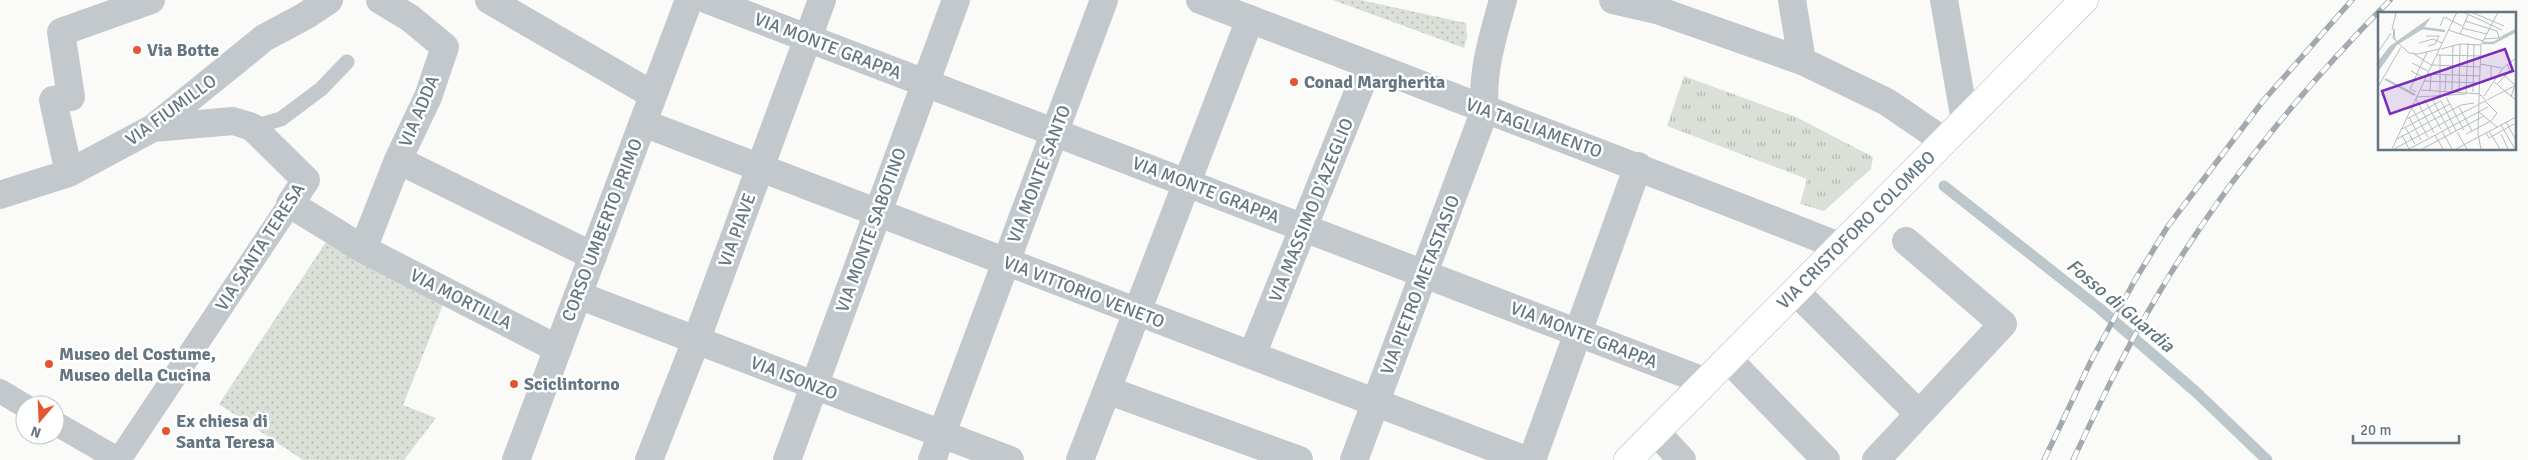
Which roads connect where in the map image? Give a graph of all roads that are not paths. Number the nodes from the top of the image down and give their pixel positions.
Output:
1 (151, 0) edge
2 (329, 0) edge
3 (380, 0) edge
4 (489, 0) edge
5 (689, 0) edge
6 (708, 0) edge
7 (822, 0) edge
8 (956, 0) edge
9 (1104, 0) edge
10 (1200, 0) edge
11 (1502, 0) edge
12 (1613, 0) edge
13 (1792, 0) edge
14 (1944, 0) edge
15 (2084, 0) edge
16 (1656, 5) edge
17 (1250, 19) junction
18 (808, 38) junction
19 (1802, 61) junction
20 (347, 62) dead end
21 (1369, 65) junction
22 (926, 83) junction
23 (653, 95) junction
24 (1486, 110) junction
25 (1965, 121) junction
26 (643, 123) junction
27 (153, 128) junction
28 (252, 128) junction
29 (1055, 132) junction
30 (1944, 141) junction
31 (398, 160) junction
32 (1638, 166) junction
33 (760, 168) junction
34 (69, 173) junction
35 (1187, 183) junction
36 (0, 194) edge
37 (290, 204) junction
38 (878, 213) junction
39 (1304, 228) junction
40 (1906, 241) dead end
41 (1839, 246) junction
42 (363, 249) junction
43 (593, 256) junction
44 (1006, 262) junction
45 (1424, 274) junction
46 (1794, 291) junction
47 (578, 295) junction
48 (1137, 312) junction
49 (1577, 332) junction
50 (696, 340) junction
51 (558, 349) junction
52 (1252, 355) junction
53 (1728, 359) junction
54 (1704, 381) junction
55 (814, 386) junction
56 (1107, 390) junction
57 (0, 391) edge
58 (15, 400) edge
59 (1376, 403) junction
60 (1919, 414) junction
61 (65, 429) edge
62 (1656, 432) junction
63 (942, 434) junction
64 (119, 460) edge
65 (516, 460) edge
66 (649, 460) edge
67 (787, 460) edge
68 (932, 460) edge
69 (1010, 460) edge
70 (1080, 460) edge
71 (1299, 460) edge
72 (1354, 460) edge
73 (1526, 460) edge
74 (1532, 460) edge
75 (1628, 460) edge
76 (1682, 460) edge
77 (1826, 460) edge
78 (1876, 460) edge

1 - 34 street
2 - 27 street, VIA FIUMILLO
3 - 31 street, VIA ADDA
4 - 23 street
5 - 23 street, CORSO UMBERTO PRIMO
6 - 18 street, VIA MONTE GRAPPA
7 - 18 street, VIA PIAVE
8 - 22 street, VIA MONTE SABOTINO
9 - 29 street, VIA MONTE SANTO
10 - 17 street, VIA TAGLIAMENTO
11 - 24 street
12 - 16 street
13 - 19 street
14 - 25 street
15 - 25 main road, VIA CRISTOFORO COLOMBO
16 - 19 street
17 - 21 street, VIA TAGLIAMENTO
17 - 35 street
18 - 22 street, VIA MONTE GRAPPA
18 - 33 street, VIA PIAVE
19 - 30 street
20 - 28 lane
21 - 24 street, VIA TAGLIAMENTO
21 - 39 street, VIA MASSIMO D'AZEGLIO
22 - 29 street, VIA MONTE GRAPPA
22 - 38 street, VIA MONTE SABOTINO
23 - 26 street, CORSO UMBERTO PRIMO
24 - 32 street, VIA TAGLIAMENTO
24 - 45 street, VIA PIETRO METASTASIO
25 - 30 main road, VIA CRISTOFORO COLOMBO
26 - 33 street, VIA VITTORIO VENETO
26 - 43 street, CORSO UMBERTO PRIMO
27 - 28 street, VIA SANTA TERESA
27 - 34 street, VIA FIUMILLO
28 - 37 street, VIA SANTA TERESA
29 - 35 street, VIA MONTE GRAPPA
29 - 44 street, VIA MONTE SANTO
30 - 41 main road, VIA CRISTOFORO COLOMBO
31 - 42 street, VIA ADDA
31 - 43 street
32 - 41 street, VIA TAGLIAMENTO
32 - 49 street
33 - 38 street, VIA VITTORIO VENETO
33 - 50 street, VIA PIAVE
34 - 36 street, VIA FIUMILLO
35 - 39 street, VIA MONTE GRAPPA
35 - 48 street
37 - 42 street, VIA MORTILLA
37 - 64 street, VIA SANTA TERESA
38 - 44 street, VIA VITTORIO VENETO
38 - 55 street, VIA MONTE SABOTINO
39 - 45 street, VIA MONTE GRAPPA
39 - 52 street, VIA MASSIMO D'AZEGLIO
40 - 60 street
41 - 46 main road, VIA CRISTOFORO COLOMBO
42 - 51 street, VIA MORTILLA
43 - 47 street, CORSO UMBERTO PRIMO
44 - 48 street, VIA VITTORIO VENETO
44 - 63 street, VIA MONTE SANTO
45 - 49 street, VIA MONTE GRAPPA
45 - 59 street, VIA PIETRO METASTASIO
46 - 53 main road, VIA CRISTOFORO COLOMBO
46 - 60 street
47 - 50 street, VIA ISONZO
47 - 51 street, CORSO UMBERTO PRIMO
48 - 52 street, VIA VITTORIO VENETO
48 - 56 street
49 - 54 street, VIA MONTE GRAPPA
49 - 74 street
50 - 55 street, VIA ISONZO
50 - 66 street, VIA PIAVE
51 - 65 street, CORSO UMBERTO PRIMO
52 - 59 street, VIA VITTORIO VENETO
53 - 54 main road, VIA CRISTOFORO COLOMBO
53 - 77 street
54 - 62 main road, VIA CRISTOFORO COLOMBO
55 - 63 street, VIA ISONZO
55 - 67 street, VIA MONTE SABOTINO
56 - 70 street
56 - 71 street
57 - 58 street
59 - 72 street, VIA PIETRO METASTASIO
59 - 73 street, VIA VITTORIO VENETO
60 - 78 street
61 - 64 street
62 - 75 main road, VIA CRISTOFORO COLOMBO
62 - 76 street
63 - 68 street, VIA MONTE SANTO
63 - 69 street, VIA ISONZO

